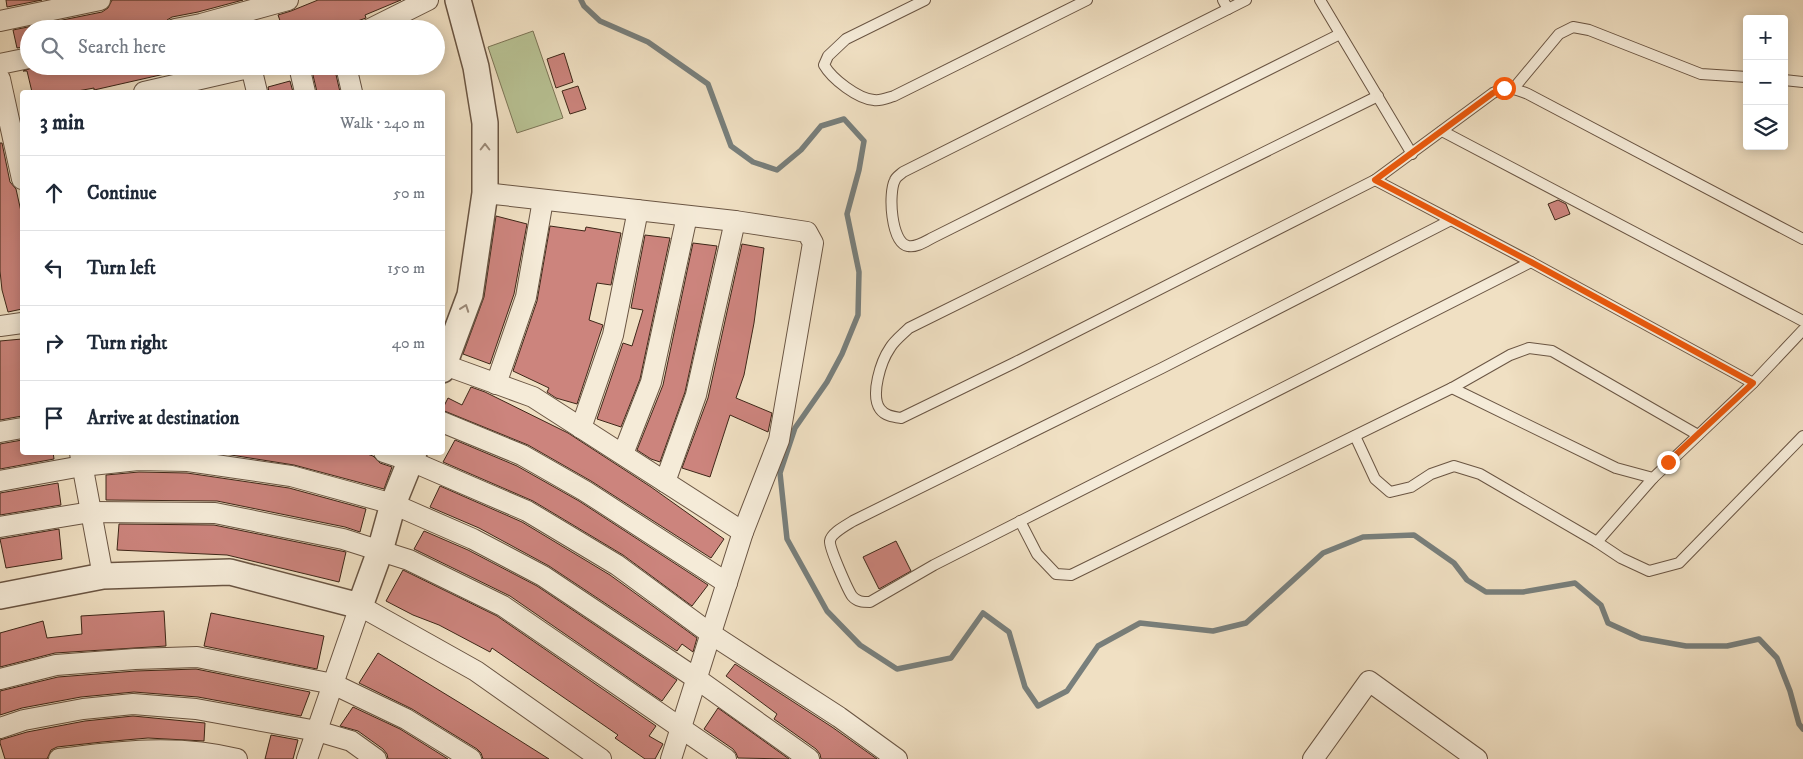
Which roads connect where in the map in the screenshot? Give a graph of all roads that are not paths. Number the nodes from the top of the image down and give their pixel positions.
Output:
1 (100, 0) edge
2 (288, 0) edge
3 (428, 0) edge
4 (458, 0) edge
5 (925, 0) edge
6 (1086, 0) edge
7 (1246, 0) edge
8 (1320, 0) edge
9 (1225, 5) edge
10 (216, 20) edge
11 (388, 20) edge
12 (0, 21) edge
13 (1340, 34) junction
14 (20, 60) edge
15 (0, 64) edge
16 (234, 75) edge
17 (255, 75) edge
18 (302, 75) edge
19 (348, 75) edge
20 (1743, 77) edge
21 (0, 79) edge
22 (1788, 80) edge
23 (1803, 82) edge
24 (208, 85) edge
25 (1514, 88) junction
26 (162, 90) edge
27 (257, 90) edge
28 (305, 90) edge
29 (352, 90) edge
30 (1378, 96) junction
31 (10, 117) edge
32 (1442, 131) junction
33 (1412, 154) junction
34 (20, 169) edge
35 (1375, 180) junction
36 (484, 193) junction
37 (543, 200) junction
38 (638, 210) junction
39 (687, 216) junction
40 (1451, 220) junction
41 (735, 221) junction
42 (1803, 239) edge
43 (1531, 262) junction
44 (1803, 320) edge
45 (1803, 330) edge
46 (445, 361) edge
47 (445, 367) edge
48 (1753, 383) junction
49 (496, 384) junction
50 (1452, 388) junction
51 (445, 423) edge
52 (20, 428) edge
53 (582, 428) junction
54 (0, 432) edge
55 (1355, 436) junction
56 (1698, 436) junction
57 (1803, 436) edge
58 (622, 454) junction
59 (412, 457) edge
60 (81, 459) edge
61 (1653, 478) junction
62 (0, 481) edge
63 (665, 482) junction
64 (393, 504) junction
65 (91, 512) junction
66 (1020, 521) junction
67 (0, 527) edge
68 (743, 532) junction
69 (1598, 542) junction
70 (380, 551) junction
71 (103, 576) junction
72 (727, 584) junction
73 (0, 596) edge
74 (360, 606) junction
75 (711, 634) junction
76 (0, 679) edge
77 (697, 679) junction
78 (333, 684) junction
79 (681, 727) junction
80 (0, 728) edge
81 (317, 731) junction
82 (59, 759) edge
83 (237, 759) edge
84 (307, 759) edge
85 (376, 759) edge
86 (471, 759) edge
87 (601, 759) edge
88 (671, 759) edge
89 (726, 759) edge
90 (809, 759) edge
91 (897, 759) edge
92 (1313, 759) edge
93 (1477, 759) edge

1 - 12 street
2 - 10 street
3 - 11 street
36 -> 4 street
5 - 6 lane
7 - 9 lane
8 - 13 lane
9 - 13 lane
13 - 30 lane
14 - 15 street
16 - 24 street
17 - 27 street
18 - 28 street
19 - 29 street
20 - 25 lane
21 - 31 street
22 - 23 lane
24 - 26 street
25 - 32 lane
25 - 42 lane
30 - 33 lane
30 - 35 lane
31 - 34 street
32 - 33 lane
32 - 44 lane
33 - 35 lane
35 - 40 lane
36 - 37 street
46 -> 36 street
37 - 38 street
37 - 49 street
38 - 39 street
38 - 53 street
39 - 41 street
39 - 58 street
40 - 43 lane
40 - 66 lane
41 - 63 street
41 - 68 street
43 - 48 lane
43 - 66 lane
45 - 48 lane
47 - 49 street
48 - 56 lane
49 - 53 street
50 - 55 lane
50 - 56 lane
50 - 61 lane
51 - 72 street
52 - 54 street
53 - 58 street
55 - 66 lane
55 - 69 lane
56 - 61 lane
57 - 69 lane
58 - 63 street
59 - 64 street
59 - 75 street
60 - 62 street
60 - 64 street
60 - 65 street
61 - 69 lane
63 - 68 street
64 - 70 street
64 - 77 street
65 - 67 street
65 - 70 street
65 - 71 street
68 - 72 street
70 - 74 street
70 - 79 street
71 - 73 street
71 - 74 street
72 - 75 street
74 - 78 street
74 - 87 street
75 - 77 street
75 - 91 street
76 - 78 street
77 - 79 street
77 - 90 street
78 - 81 street
78 - 86 street
79 - 88 street
79 - 89 street
80 - 81 street
81 - 84 street
81 - 85 street
82 - 83 street
92 - 93 street

